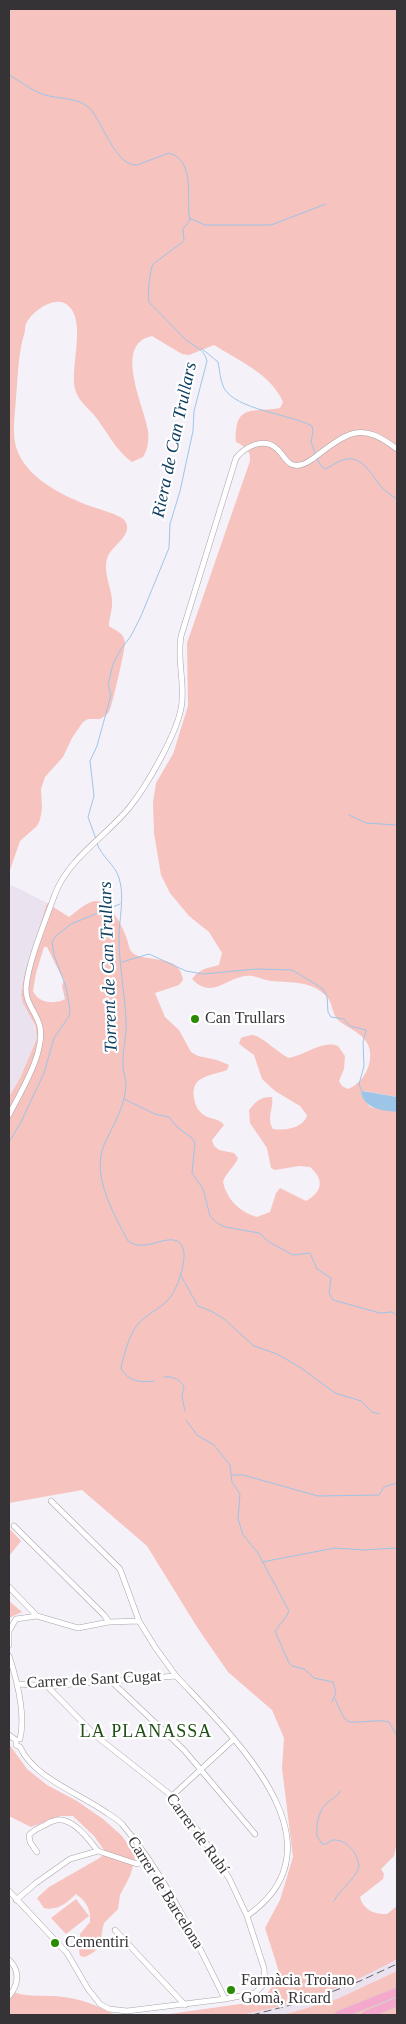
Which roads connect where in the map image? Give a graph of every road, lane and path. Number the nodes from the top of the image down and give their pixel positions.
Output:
1 (397, 449) edge
2 (9, 1114) edge
3 (51, 1501) dead end
4 (14, 1526) dead end
5 (9, 1587) edge
6 (37, 1616) junction
7 (140, 1621) junction
8 (109, 1622) junction
9 (9, 1645) edge
10 (9, 1656) edge
11 (176, 1676) junction
12 (110, 1681) junction
13 (18, 1684) junction
14 (47, 1686) junction
15 (9, 1734) edge
16 (234, 1739) junction
17 (18, 1740) junction
18 (200, 1770) junction
19 (172, 1796) junction
20 (255, 1834) dead end
21 (98, 1851) junction
22 (37, 1852) dead end
23 (147, 1858) junction
24 (9, 1891) edge
25 (16, 1900) junction
26 (247, 1916) junction
27 (115, 1930) dead end
28 (9, 1960) edge
29 (397, 1992) edge
30 (9, 1996) edge
31 (225, 1999) junction
32 (397, 2002) edge
33 (185, 2005) junction
34 (339, 2015) edge
35 (366, 2015) edge

1 - 2 street
3 - 7 street
4 - 8 street
5 - 6 street
6 - 8 street
6 - 9 street
7 - 8 street
7 - 11 street
10 - 13 street
11 - 12 street, Carrer de Sant Cugat
11 - 16 street, Carrer de Sant Cugat
12 - 14 street, Carrer de Sant Cugat
12 - 18 street
13 - 14 street, Carrer de Sant Cugat
13 - 17 street
14 - 19 street, Carrer de Rubí
15 - 17 street
16 - 18 street
16 - 26 street, Carrer de Sant Cugat
17 - 23 street, Carrer de Barcelona
18 - 19 street
18 - 20 street
19 - 26 street, Carrer de Rubí
21 - 22 street
21 - 23 street
21 - 25 street
23 - 31 street, Carrer de Barcelona
24 - 25 street
25 - 33 street
26 - 31 street, Carrer de Rubí
27 - 33 street
28 - 30 street
29 - 34 highway
31 - 33 street
32 - 35 highway

